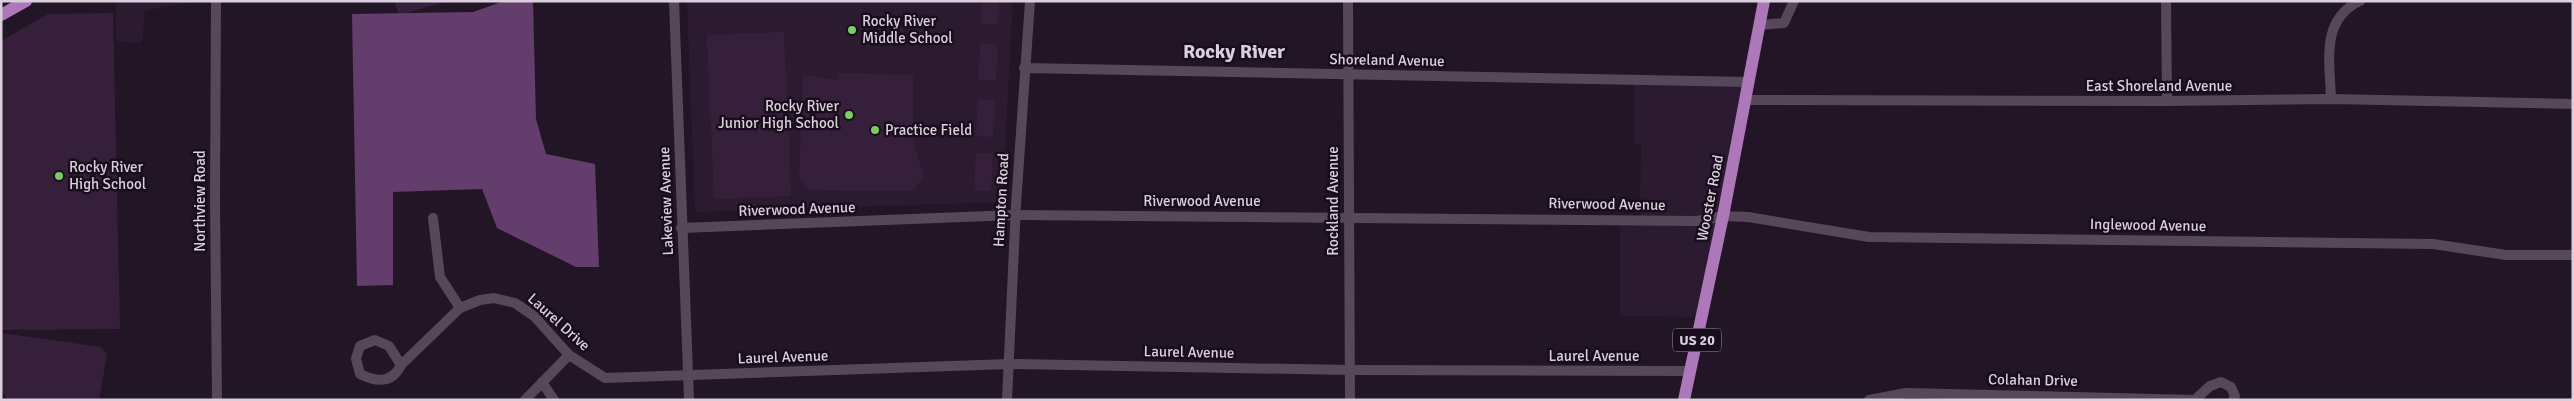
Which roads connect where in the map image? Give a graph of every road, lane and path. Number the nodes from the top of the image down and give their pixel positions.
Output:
1 (26, 1) edge
2 (216, 1) edge
3 (674, 1) edge
4 (1030, 1) edge
5 (1348, 1) edge
6 (1764, 1) edge
7 (1794, 1) edge
8 (2166, 1) edge
9 (2360, 1) edge
10 (1, 16) edge
11 (1759, 25) junction
12 (1024, 68) junction
13 (1348, 74) junction
14 (1748, 82) junction
15 (2331, 99) junction
16 (1746, 100) junction
17 (2166, 101) junction
18 (2573, 104) edge
19 (1015, 215) junction
20 (1723, 216) junction
21 (1348, 217) junction
22 (433, 218) dead end
23 (682, 228) junction
24 (2573, 255) edge
25 (460, 308) junction
26 (569, 355) junction
27 (1009, 364) junction
28 (401, 365) junction
29 (1350, 370) junction
30 (1690, 371) junction
31 (688, 375) junction
32 (542, 382) junction
33 (2198, 399) edge
34 (218, 400) edge
35 (525, 400) edge
36 (554, 400) edge
37 (689, 400) edge
38 (1007, 400) edge
39 (1350, 400) edge
40 (1684, 400) edge
41 (1870, 400) edge
42 (2233, 400) edge

1 - 10 main road
2 - 34 street, Northview Road
3 - 23 street, Lakeview Avenue
4 - 12 street, Hampton Road
5 - 13 street, Rockland Avenue
6 - 11 main road, Wooster Road / US 20
7 - 11 street
8 - 17 street
9 - 15 street
11 - 14 main road, Wooster Road / US 20
12 - 13 street, Shoreland Avenue
12 - 19 street, Hampton Road
13 - 14 street, Shoreland Avenue
13 - 21 street, Rockland Avenue
14 - 16 main road, Wooster Road / US 20
15 - 17 street, East Shoreland Avenue
15 - 18 street, East Shoreland Avenue
16 - 17 street, East Shoreland Avenue
16 - 20 main road, Wooster Road / US 20
19 - 21 street, Riverwood Avenue
19 - 23 street, Riverwood Avenue
19 - 27 street, Hampton Road
20 - 21 street, Riverwood Avenue
20 - 24 street, Inglewood Avenue
20 - 30 main road, Wooster Road / US 20
21 - 29 street, Rockland Avenue
22 - 25 street
23 - 31 street, Lakeview Avenue
25 - 26 street, Laurel Drive
25 - 28 street, Laurel Drive
26 - 31 street, Laurel Drive
26 - 32 street
27 - 29 street, Laurel Avenue
27 - 31 street, Laurel Avenue
27 - 38 street, Hampton Road
28 - 28 street, Laurel Drive
29 - 30 street, Laurel Avenue
29 - 39 street, Rockland Avenue
30 - 40 main road, Wooster Road / US 20
31 - 37 street, Lakeview Avenue
32 - 35 street
32 - 36 street
33 - 41 street, Colahan Drive
33 - 42 street, Colahan Drive

